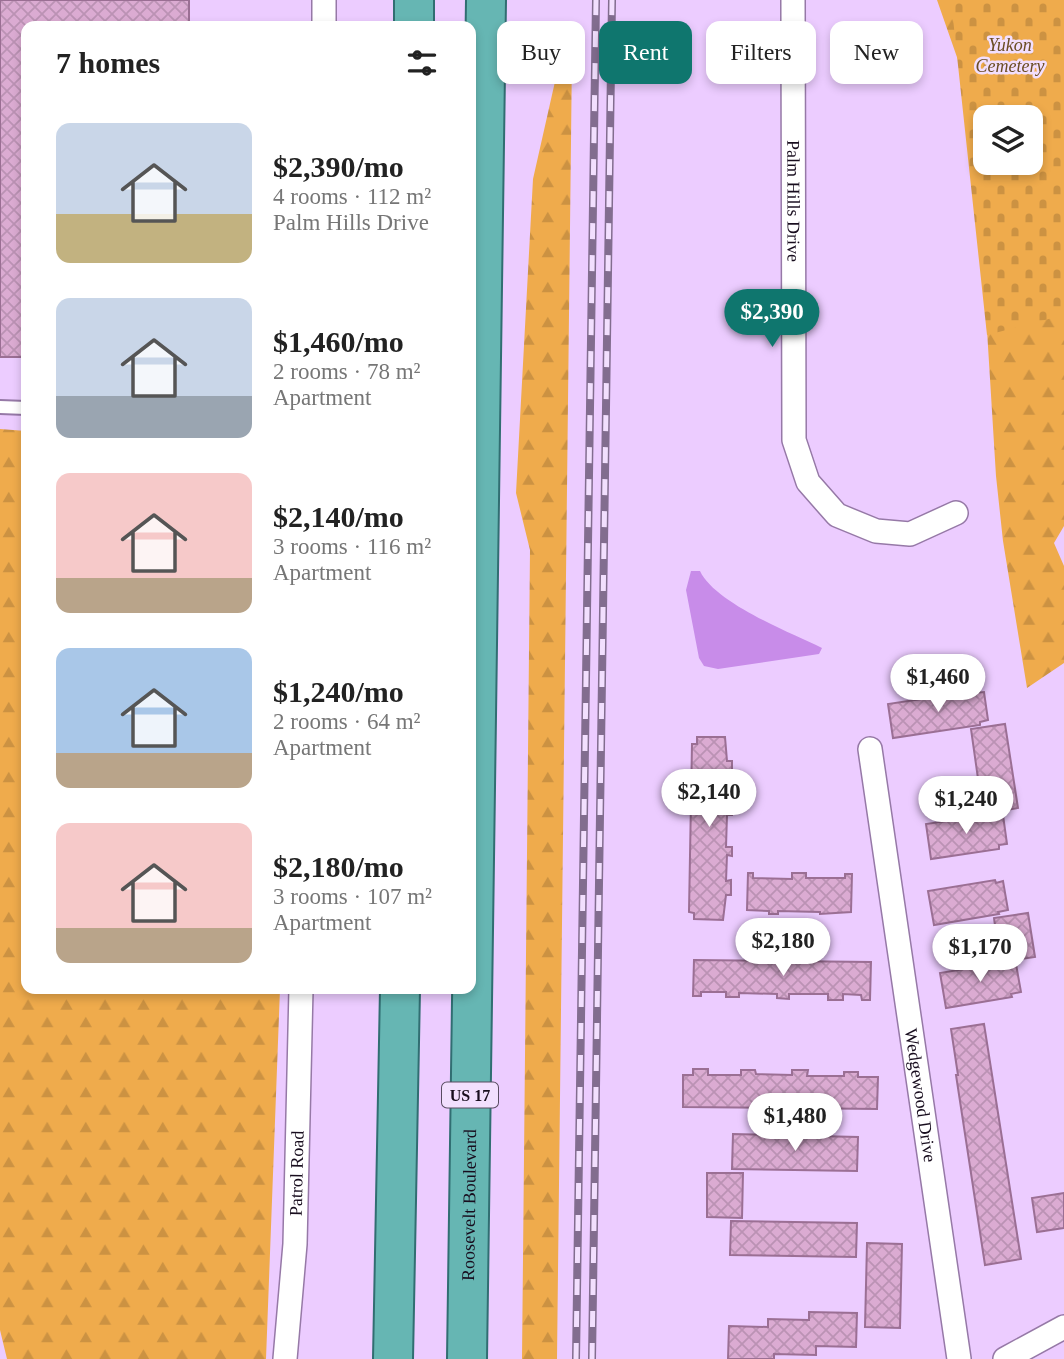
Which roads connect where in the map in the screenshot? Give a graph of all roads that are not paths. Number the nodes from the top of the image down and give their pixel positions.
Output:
1 (324, 0) edge
2 (414, 0) edge
3 (486, 0) edge
4 (793, 0) edge
5 (324, 21) edge
6 (414, 21) edge
7 (0, 407) edge
8 (21, 408) edge
9 (956, 513) dead end
10 (476, 715) edge
11 (870, 749) dead end
12 (301, 994) edge
13 (400, 994) edge
14 (472, 994) edge
15 (1064, 1327) edge
16 (285, 1359) edge
17 (393, 1359) edge
18 (467, 1359) edge
19 (959, 1359) edge
20 (1005, 1359) edge

1 - 5 street
2 - 6 highway
3 - 10 highway, Roosevelt Boulevard / US 17
4 - 9 street, Palm Hills Drive
7 - 8 lane
11 - 19 street, Wedgewood Drive
12 - 16 street, Patrol Road
13 - 17 highway
14 - 18 highway, Roosevelt Boulevard / US 17
15 - 20 street

